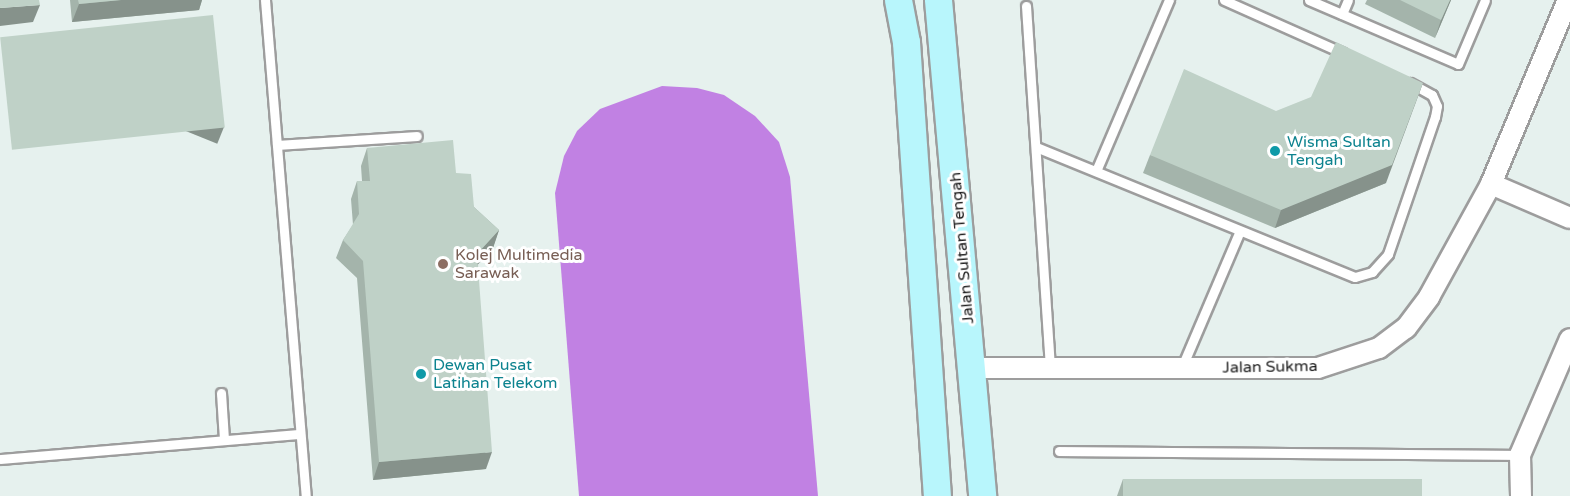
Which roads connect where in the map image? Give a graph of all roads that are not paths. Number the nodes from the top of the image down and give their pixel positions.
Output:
1 (265, 0) edge
2 (898, 0) edge
3 (938, 0) edge
4 (1169, 0) edge
5 (1224, 0) edge
6 (1309, 0) edge
7 (1348, 0) edge
8 (1485, 0) edge
9 (1568, 0) edge
10 (1026, 6) dead end
11 (1342, 14) junction
12 (1349, 56) edge
13 (1400, 78) edge
14 (417, 136) dead end
15 (277, 144) junction
16 (1036, 147) junction
17 (1096, 171) junction
18 (1491, 184) junction
19 (1570, 218) edge
20 (1240, 231) junction
21 (1570, 339) edge
22 (1565, 363) edge
23 (1050, 367) junction
24 (973, 368) junction
25 (1181, 369) junction
26 (221, 393) dead end
27 (300, 434) junction
28 (224, 440) junction
29 (1059, 451) dead end
30 (1520, 455) junction
31 (0, 459) edge
32 (306, 496) edge
33 (937, 496) edge
34 (982, 496) edge
35 (1521, 496) edge

1 - 15 lane
2 - 33 main road
3 - 24 main road, Jalan Sultan Tengah
4 - 17 lane
5 - 12 lane
6 - 11 lane
7 - 11 lane
8 - 11 lane
9 - 18 street, Jalan Sukma
10 - 16 lane
13 - 20 lane
14 - 15 lane
15 - 27 lane
16 - 17 lane
16 - 23 lane
17 - 20 lane
18 - 19 street
18 - 25 street, Jalan Sukma
20 - 25 lane
21 - 22 street
22 - 30 street
23 - 24 street, Jalan Sukma
23 - 25 street, Jalan Sukma
24 - 34 main road, Jalan Sultan Tengah
26 - 28 lane
27 - 28 lane
27 - 32 lane
28 - 31 lane
29 - 30 lane
30 - 35 street

